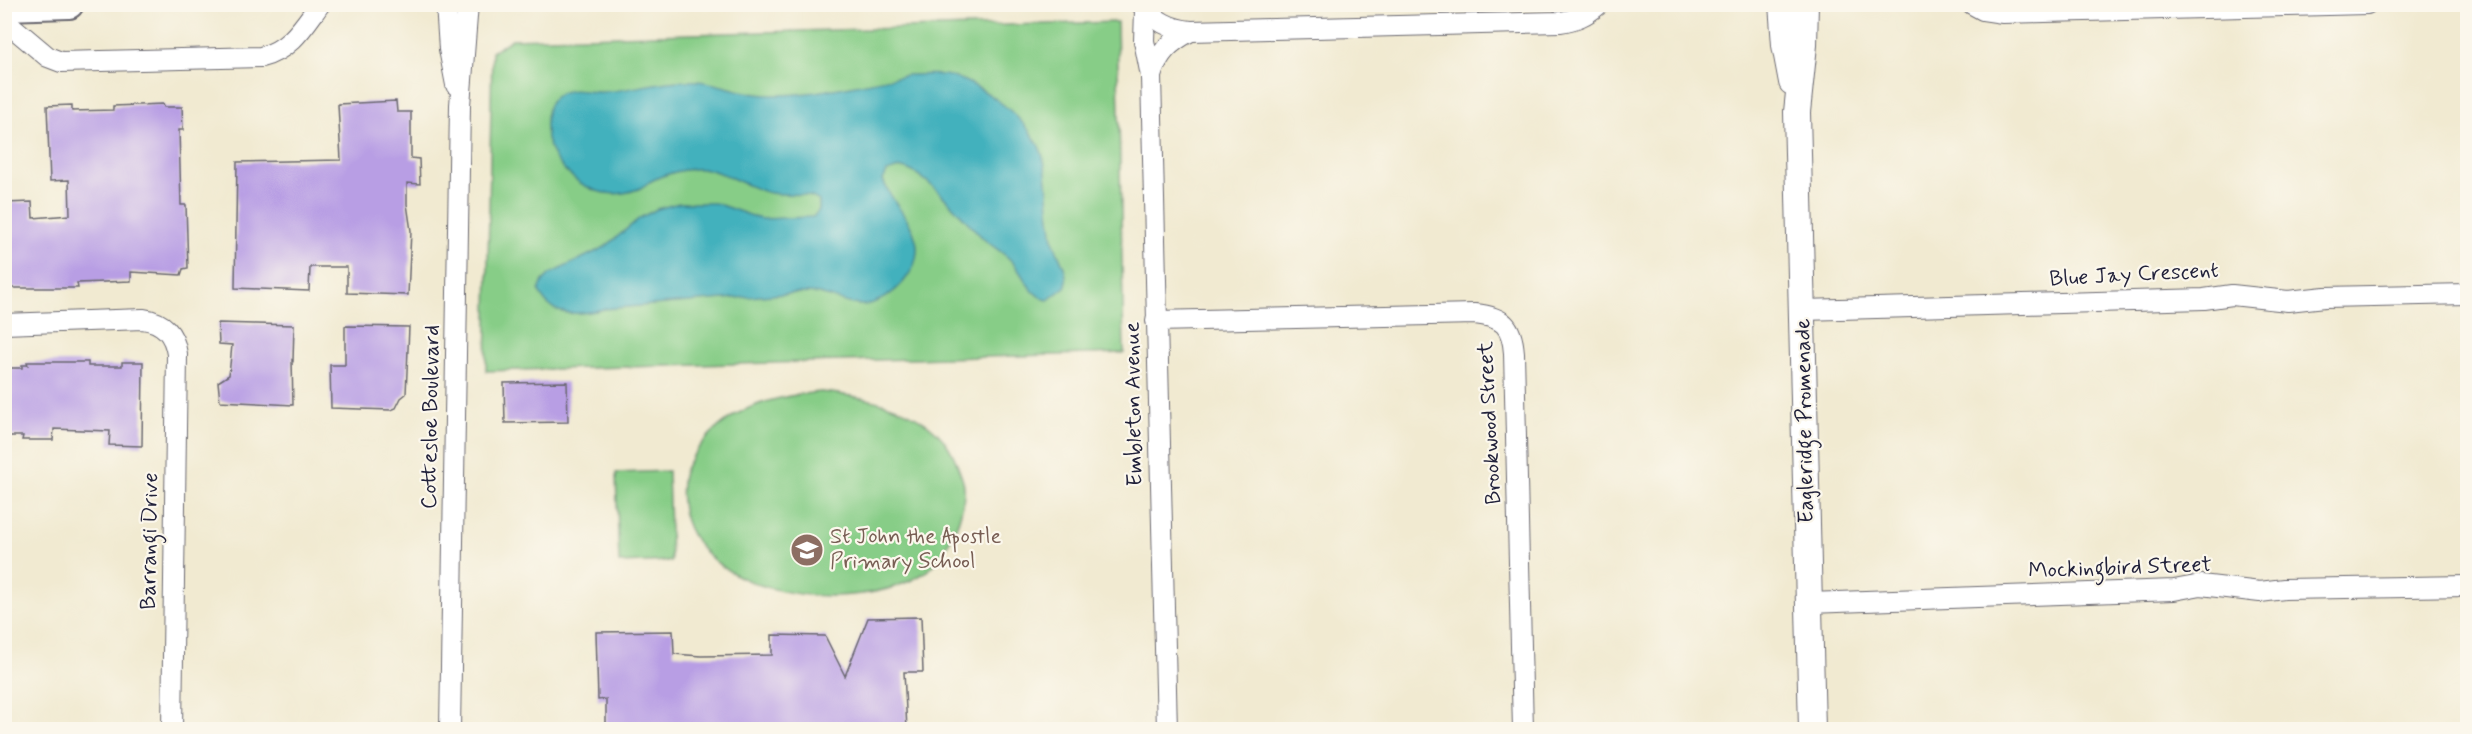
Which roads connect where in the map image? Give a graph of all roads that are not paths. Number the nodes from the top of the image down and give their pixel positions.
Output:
1 (69, 4) edge
2 (320, 4) edge
3 (446, 4) edge
4 (468, 4) edge
5 (1599, 4) edge
6 (1782, 4) edge
7 (1805, 4) edge
8 (1972, 4) edge
9 (2367, 4) edge
10 (4, 6) edge
11 (1143, 7) edge
12 (4, 20) edge
13 (1191, 31) junction
14 (1151, 76) junction
15 (460, 105) junction
16 (1797, 112) junction
17 (2468, 294) edge
18 (1803, 310) junction
19 (1156, 321) junction
20 (4, 324) edge
21 (2468, 586) edge
22 (1809, 603) junction
23 (172, 729) edge
24 (450, 729) edge
25 (1167, 729) edge
26 (1524, 729) edge
27 (1812, 729) edge

1 - 10 main road
2 - 12 street
3 - 15 street, Cottesloe Boulevard
4 - 15 street, Cottesloe Boulevard
5 - 13 street
6 - 16 street, Eagleridge Promenade
7 - 16 street, Eagleridge Promenade
8 - 9 street
11 - 13 street
11 - 14 street, Embleton Avenue
13 - 14 street, Embleton Avenue
14 - 19 street, Embleton Avenue
15 - 24 street, Cottesloe Boulevard
16 - 18 street, Eagleridge Promenade
17 - 18 street, Blue Jay Crescent
18 - 22 street, Eagleridge Promenade
19 - 25 street, Embleton Avenue
19 - 26 street, Brookwood Street
20 - 23 street, Barrangi Drive
21 - 22 street, Mockingbird Street
22 - 27 street, Eagleridge Promenade

